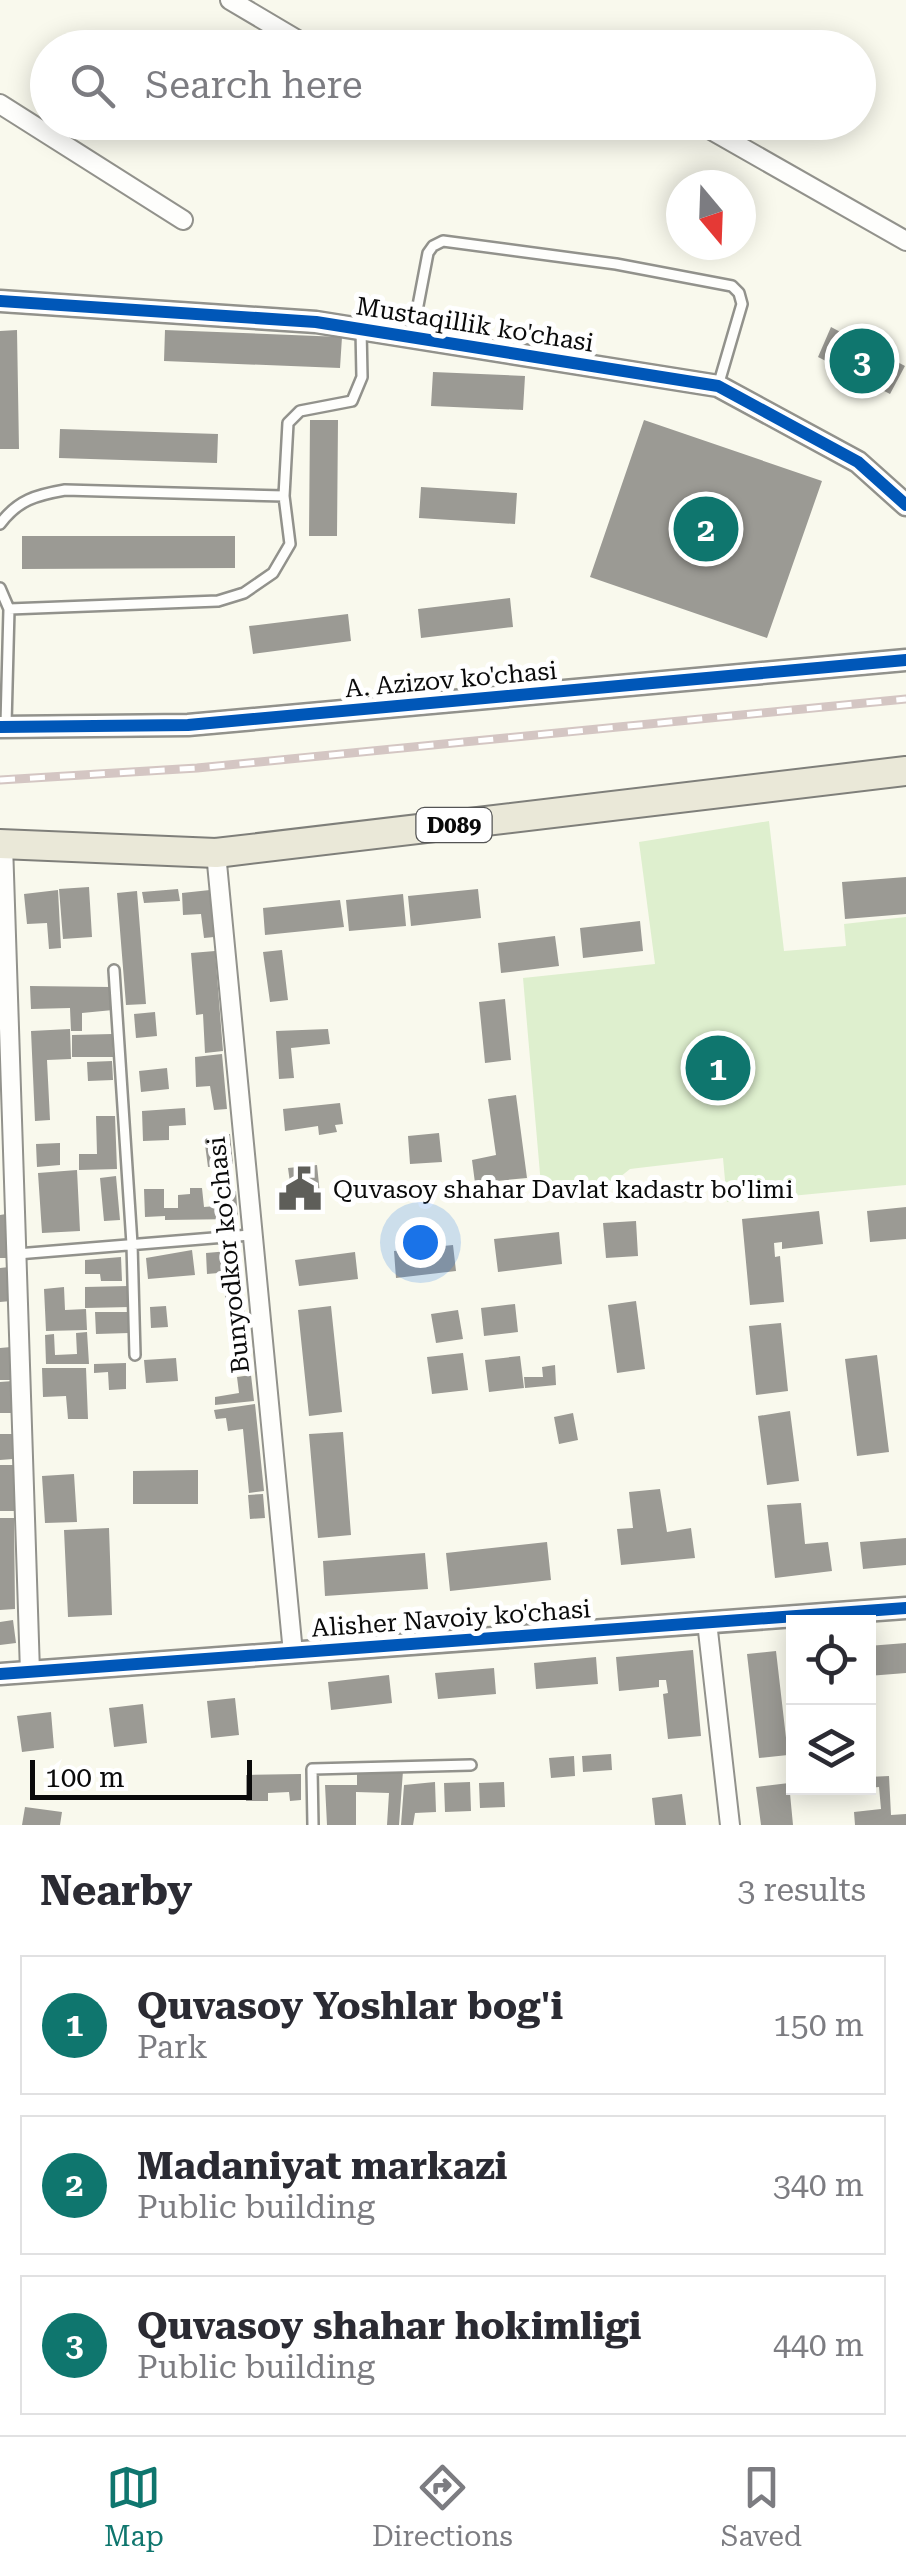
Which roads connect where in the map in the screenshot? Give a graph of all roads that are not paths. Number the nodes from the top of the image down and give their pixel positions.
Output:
1 (230, 0) edge
2 (281, 30) edge
3 (0, 104) edge
4 (30, 123) edge
5 (57, 140) edge
6 (728, 140) edge
7 (183, 220) dead end
8 (906, 242) edge
9 (0, 301) edge
10 (361, 329) junction
11 (412, 337) junction
12 (718, 386) junction
13 (284, 496) junction
14 (906, 505) edge
15 (0, 524) edge
16 (0, 588) edge
17 (9, 609) junction
18 (906, 660) edge
19 (3, 727) edge
20 (906, 771) edge
21 (2, 844) edge
22 (216, 853) junction
23 (114, 970) dead end
24 (250, 1235) junction
25 (132, 1244) junction
26 (16, 1254) junction
27 (135, 1355) dead end
28 (906, 1608) edge
29 (707, 1622) junction
30 (293, 1652) junction
31 (30, 1672) junction
32 (0, 1674) edge
33 (471, 1765) dead end
34 (313, 1825) edge
35 (730, 1825) edge

1 - 2 street
3 - 4 street
5 - 7 street
6 - 8 street
9 - 10 street, Mustaqillik ko'chasi
10 - 11 street, Mustaqillik ko'chasi
10 - 13 lane
11 - 12 street, Mustaqillik ko'chasi
11 - 12 lane
12 - 14 street, Mustaqillik ko'chasi
13 - 15 lane
13 - 17 lane
16 - 17 lane
17 - 19 lane
18 - 19 street, A. Azizov ko'chasi
20 - 22 main road, D089
21 - 22 main road, D089
21 - 26 street
22 - 24 street, Bunyodkor ko'chasi
23 - 25 lane
24 - 25 lane
24 - 30 street, Bunyodkor ko'chasi
25 - 26 lane
25 - 27 lane
26 - 31 street
28 - 29 street, Alisher Navoiy ko'chasi
29 - 30 street, Alisher Navoiy ko'chasi
29 - 35 street
30 - 31 street, Alisher Navoiy ko'chasi
31 - 32 street, Alisher Navoiy ko'chasi
33 - 34 lane

